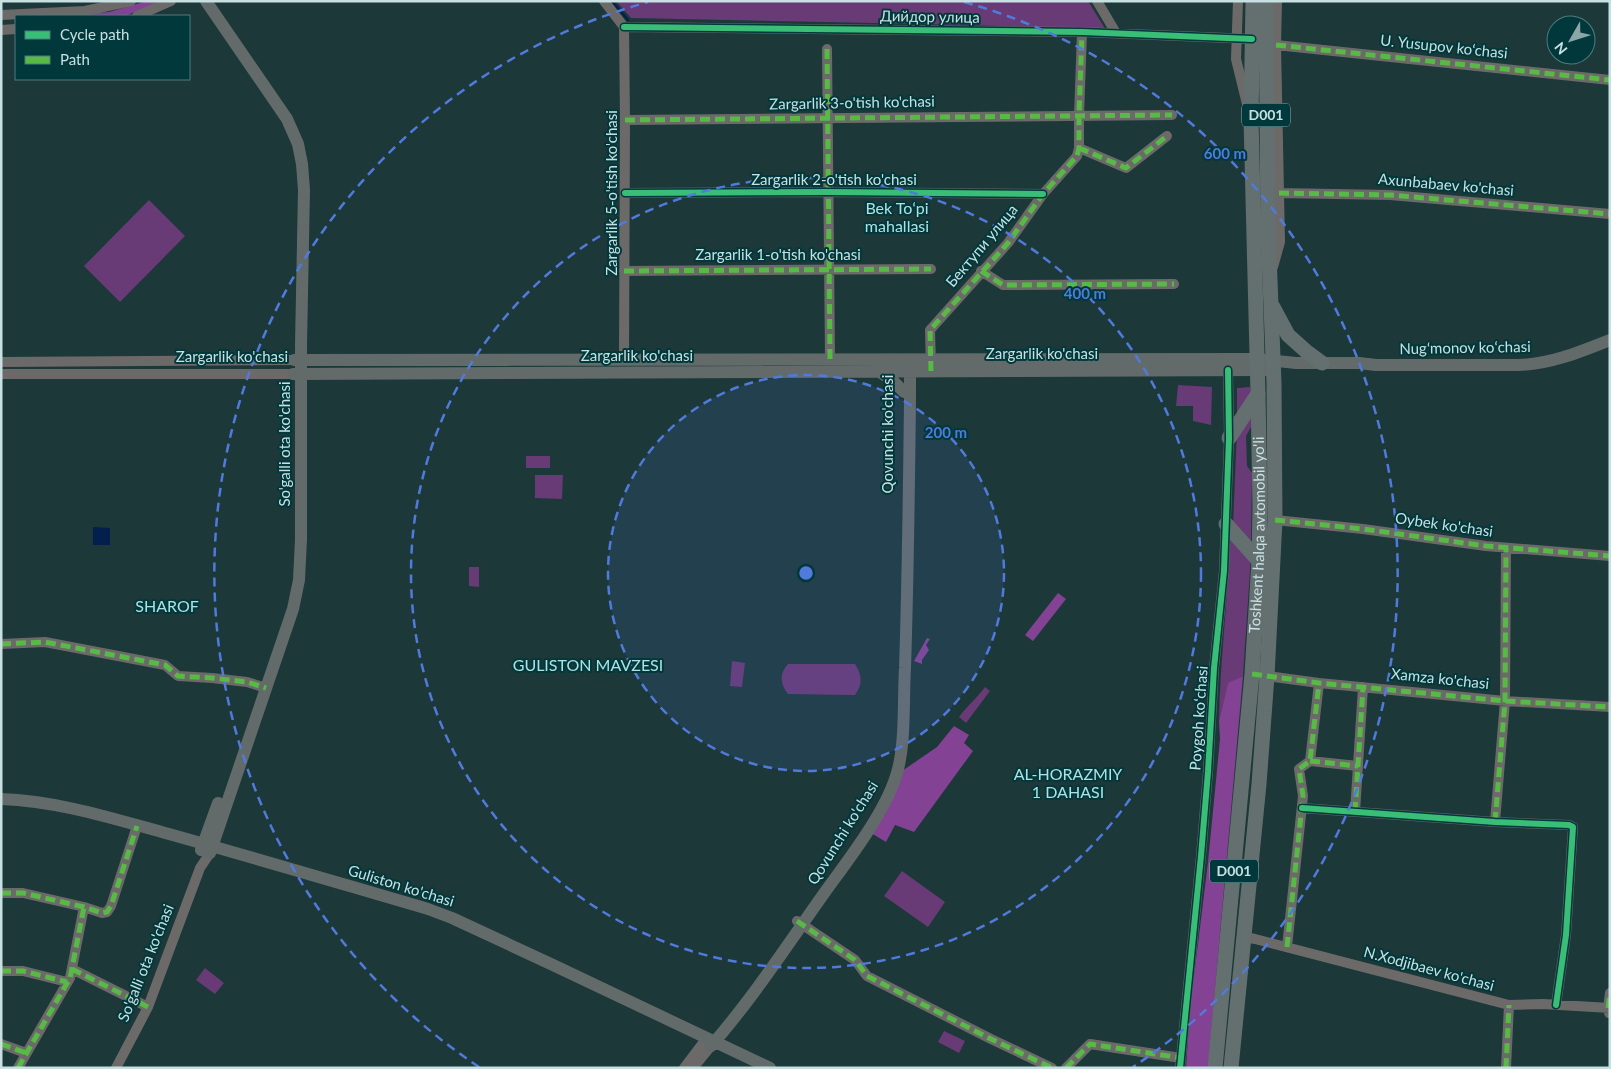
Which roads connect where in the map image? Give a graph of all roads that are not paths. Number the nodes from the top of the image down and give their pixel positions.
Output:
1 (131, 1) edge
2 (171, 1) edge
3 (198, 1) edge
4 (206, 1) edge
5 (604, 1) edge
6 (1097, 1) edge
7 (1238, 1) edge
8 (1253, 1) edge
9 (1266, 1) edge
10 (1276, 1) edge
11 (1, 14) edge
12 (139, 15) edge
13 (624, 27) junction
14 (15, 29) edge
15 (1, 30) edge
16 (1082, 32) junction
17 (1116, 33) junction
18 (1236, 38) junction
19 (1264, 41) junction
20 (827, 49) dead end
21 (1610, 80) edge
22 (1172, 115) dead end
23 (1079, 116) junction
24 (827, 118) junction
25 (1251, 119) junction
26 (625, 120) junction
27 (1167, 136) dead end
28 (1079, 148) junction
29 (827, 192) junction
30 (1279, 193) junction
31 (625, 194) junction
32 (1043, 194) junction
33 (1610, 214) edge
34 (1260, 229) junction
35 (932, 269) dead end
36 (624, 271) junction
37 (829, 271) junction
38 (981, 271) junction
39 (1269, 280) junction
40 (1174, 284) dead end
41 (1270, 303) junction
42 (1610, 340) edge
43 (210, 361) junction
44 (1, 362) edge
45 (80, 362) junction
46 (1322, 362) junction
47 (1258, 364) junction
48 (830, 365) junction
49 (931, 365) junction
50 (1274, 365) junction
51 (624, 366) junction
52 (1376, 366) junction
53 (297, 367) junction
54 (907, 367) junction
55 (877, 370) junction
56 (1228, 370) junction
57 (1, 374) edge
58 (79, 374) junction
59 (210, 374) junction
60 (904, 392) junction
61 (1258, 394) junction
62 (1229, 438) junction
63 (1275, 520) junction
64 (1226, 524) junction
65 (1506, 548) junction
66 (1610, 556) edge
67 (1259, 560) junction
68 (1, 644) edge
69 (1252, 674) junction
70 (1267, 676) junction
71 (1319, 683) junction
72 (264, 687) junction
73 (1363, 687) junction
74 (1505, 701) junction
75 (1610, 707) edge
76 (1310, 761) junction
77 (1358, 766) junction
78 (1, 799) edge
79 (1, 807) edge
80 (1302, 808) junction
81 (1355, 812) junction
82 (1495, 822) junction
83 (136, 829) junction
84 (206, 848) junction
85 (1, 893) edge
86 (84, 907) junction
87 (800, 923) junction
88 (1244, 937) junction
89 (1287, 947) junction
90 (72, 969) junction
91 (1, 971) edge
92 (67, 982) junction
93 (1610, 993) edge
94 (1509, 1005) junction
95 (1556, 1005) junction
96 (148, 1007) junction
97 (1609, 1010) edge
98 (710, 1042) junction
99 (1, 1044) edge
100 (26, 1053) junction
101 (1180, 1063) edge
102 (18, 1068) edge
103 (116, 1068) edge
104 (684, 1068) edge
105 (693, 1068) edge
106 (754, 1068) edge
107 (770, 1068) edge
108 (1052, 1068) edge
109 (1066, 1068) edge
110 (1215, 1068) edge
111 (1231, 1068) edge
112 (1506, 1068) edge

1 - 11 street
2 - 12 street
3 - 53 main road, So'galli ota ko'chasi
4 - 53 main road, So'galli ota ko'chasi
5 - 13 street
6 - 17 street
7 - 18 street
8 - 19 highway, Toshkent halqa avtomobil yo'li / D001
9 - 19 highway, Toshkent halqa avtomobil yo'li / D001
10 - 19 street
13 - 16 street, Дийдор улица
13 - 26 street, Zargarlik 5-o'tish ko'chasi
14 - 15 street
16 - 17 street, Дийдор улица
16 - 23 street
17 - 18 street, Дийдор улица
18 - 19 street, U. Yusupov ko‘chasi
18 - 25 street
19 - 21 street, U. Yusupov ko‘chasi
19 - 25 highway, Toshkent halqa avtomobil yo'li / D001
19 - 30 street
19 - 34 highway, Toshkent halqa avtomobil yo'li / D001
20 - 24 street
22 - 23 street, Zargarlik 3-o'tish ko'chasi
23 - 24 street, Zargarlik 3-o'tish ko'chasi
23 - 28 street
24 - 26 street, Zargarlik 3-o'tish ko'chasi
24 - 29 street
25 - 34 highway, Toshkent halqa avtomobil yo'li / D001
26 - 31 street, Zargarlik 5-o'tish ko'chasi
27 - 28 street
28 - 32 street, Бектупи улица
29 - 31 street, Zargarlik 2-o'tish ko'chasi
29 - 32 street, Zargarlik 2-o'tish ko'chasi
29 - 37 street
30 - 33 street, Axunbabaev ko'chasi
30 - 39 street
31 - 36 street, Zargarlik 5-o'tish ko'chasi
32 - 38 street, Бектупи улица
34 - 39 highway, Toshkent halqa avtomobil yo'li / D001
34 - 47 highway, Toshkent halqa avtomobil yo'li / D001
35 - 37 street, Zargarlik 1-o'tish ko'chasi
36 - 37 street, Zargarlik 1-o'tish ko'chasi
36 - 51 street, Zargarlik 5-o'tish ko'chasi
37 - 48 street
38 - 40 street
38 - 49 street, Бектупи улица
39 - 41 highway, Toshkent halqa avtomobil yo'li / D001
41 - 46 highway
41 - 50 highway, Toshkent halqa avtomobil yo'li / D001
42 - 52 main road, Nugʻmonov koʻchasi
43 - 45 street, Zargarlik ko'chasi
43 - 53 street, Zargarlik ko'chasi
43 - 59 street
44 - 45 street, Zargarlik ko'chasi
45 - 58 street
46 - 50 main road, Nugʻmonov koʻchasi
46 - 52 main road, Nugʻmonov koʻchasi
47 - 49 main road, Zargarlik ko'chasi
47 - 50 main road, Zargarlik ko'chasi
47 - 56 main road, Zargarlik ko'chasi
47 - 61 highway, Toshkent halqa avtomobil yo'li / D001
48 - 51 main road, Zargarlik ko'chasi
48 - 54 main road, Zargarlik ko'chasi
48 - 55 main road, Zargarlik ko'chasi
49 - 54 main road, Zargarlik ko'chasi
49 - 56 main road, Zargarlik ko'chasi
50 - 52 main road, Nugʻmonov koʻchasi
50 - 63 highway, Toshkent halqa avtomobil yo'li / D001
51 - 53 main road, Zargarlik ko'chasi
53 - 59 street, Zargarlik ko'chasi
53 - 72 main road, So'galli ota ko'chasi
54 - 55 main road, Zargarlik ko'chasi
54 - 60 main road, Qovunchi ko'chasi
54 - 87 main road, Qovunchi ko'chasi
55 - 60 main road
56 - 62 street, Poygoh koʻchasi
57 - 58 street, Zargarlik ko'chasi
58 - 59 street, Zargarlik ko'chasi
60 - 87 main road, Qovunchi ko'chasi
61 - 62 highway
61 - 67 highway, Toshkent halqa avtomobil yo'li / D001
62 - 64 street, Poygoh koʻchasi
63 - 65 street, Oybek ko'chasi
63 - 70 highway, Toshkent halqa avtomobil yo'li / D001
64 - 67 highway
64 - 101 street, Poygoh koʻchasi
65 - 66 street, Oybek ko'chasi
65 - 74 street
67 - 69 highway, Toshkent halqa avtomobil yo'li / D001
68 - 72 street
69 - 70 street, Xamza ko'chasi
69 - 110 highway, Toshkent halqa avtomobil yo'li / D001
70 - 71 street, Xamza ko'chasi
70 - 88 highway, Toshkent halqa avtomobil yo'li / D001
71 - 73 street, Xamza ko'chasi
71 - 76 street
72 - 84 main road, So'galli ota ko'chasi
73 - 74 street, Xamza ko'chasi
73 - 77 street
74 - 75 street, Xamza ko'chasi
74 - 82 street
76 - 77 street
76 - 80 street
77 - 81 street
78 - 83 main road, Guliston ko'chasi
79 - 83 main road, Guliston ko'chasi
80 - 81 street
80 - 89 street
81 - 82 street
82 - 95 street
83 - 84 main road, Guliston ko'chasi
83 - 86 street
84 - 96 street, So'galli ota ko'chasi
84 - 98 main road, Guliston ko'chasi
85 - 86 street
86 - 90 street
87 - 98 main road, Qovunchi ko'chasi
87 - 108 street
88 - 89 street, N.Xodjibaev ko'chasi
88 - 111 highway, Toshkent halqa avtomobil yo'li / D001
89 - 94 street, N.Xodjibaev ko'chasi
90 - 92 street
90 - 96 street
91 - 92 street
92 - 100 street
93 - 97 street
94 - 95 street, N.Xodjibaev ko'chasi
94 - 112 street
95 - 97 street, N.Xodjibaev ko'chasi
96 - 103 street, So'galli ota ko'chasi
98 - 104 street, Qovunchi ko'chasi
98 - 105 street, Qovunchi ko'chasi
98 - 106 main road, Guliston ko'chasi
98 - 107 main road, Guliston ko'chasi
99 - 100 street
100 - 102 street
101 - 109 street

